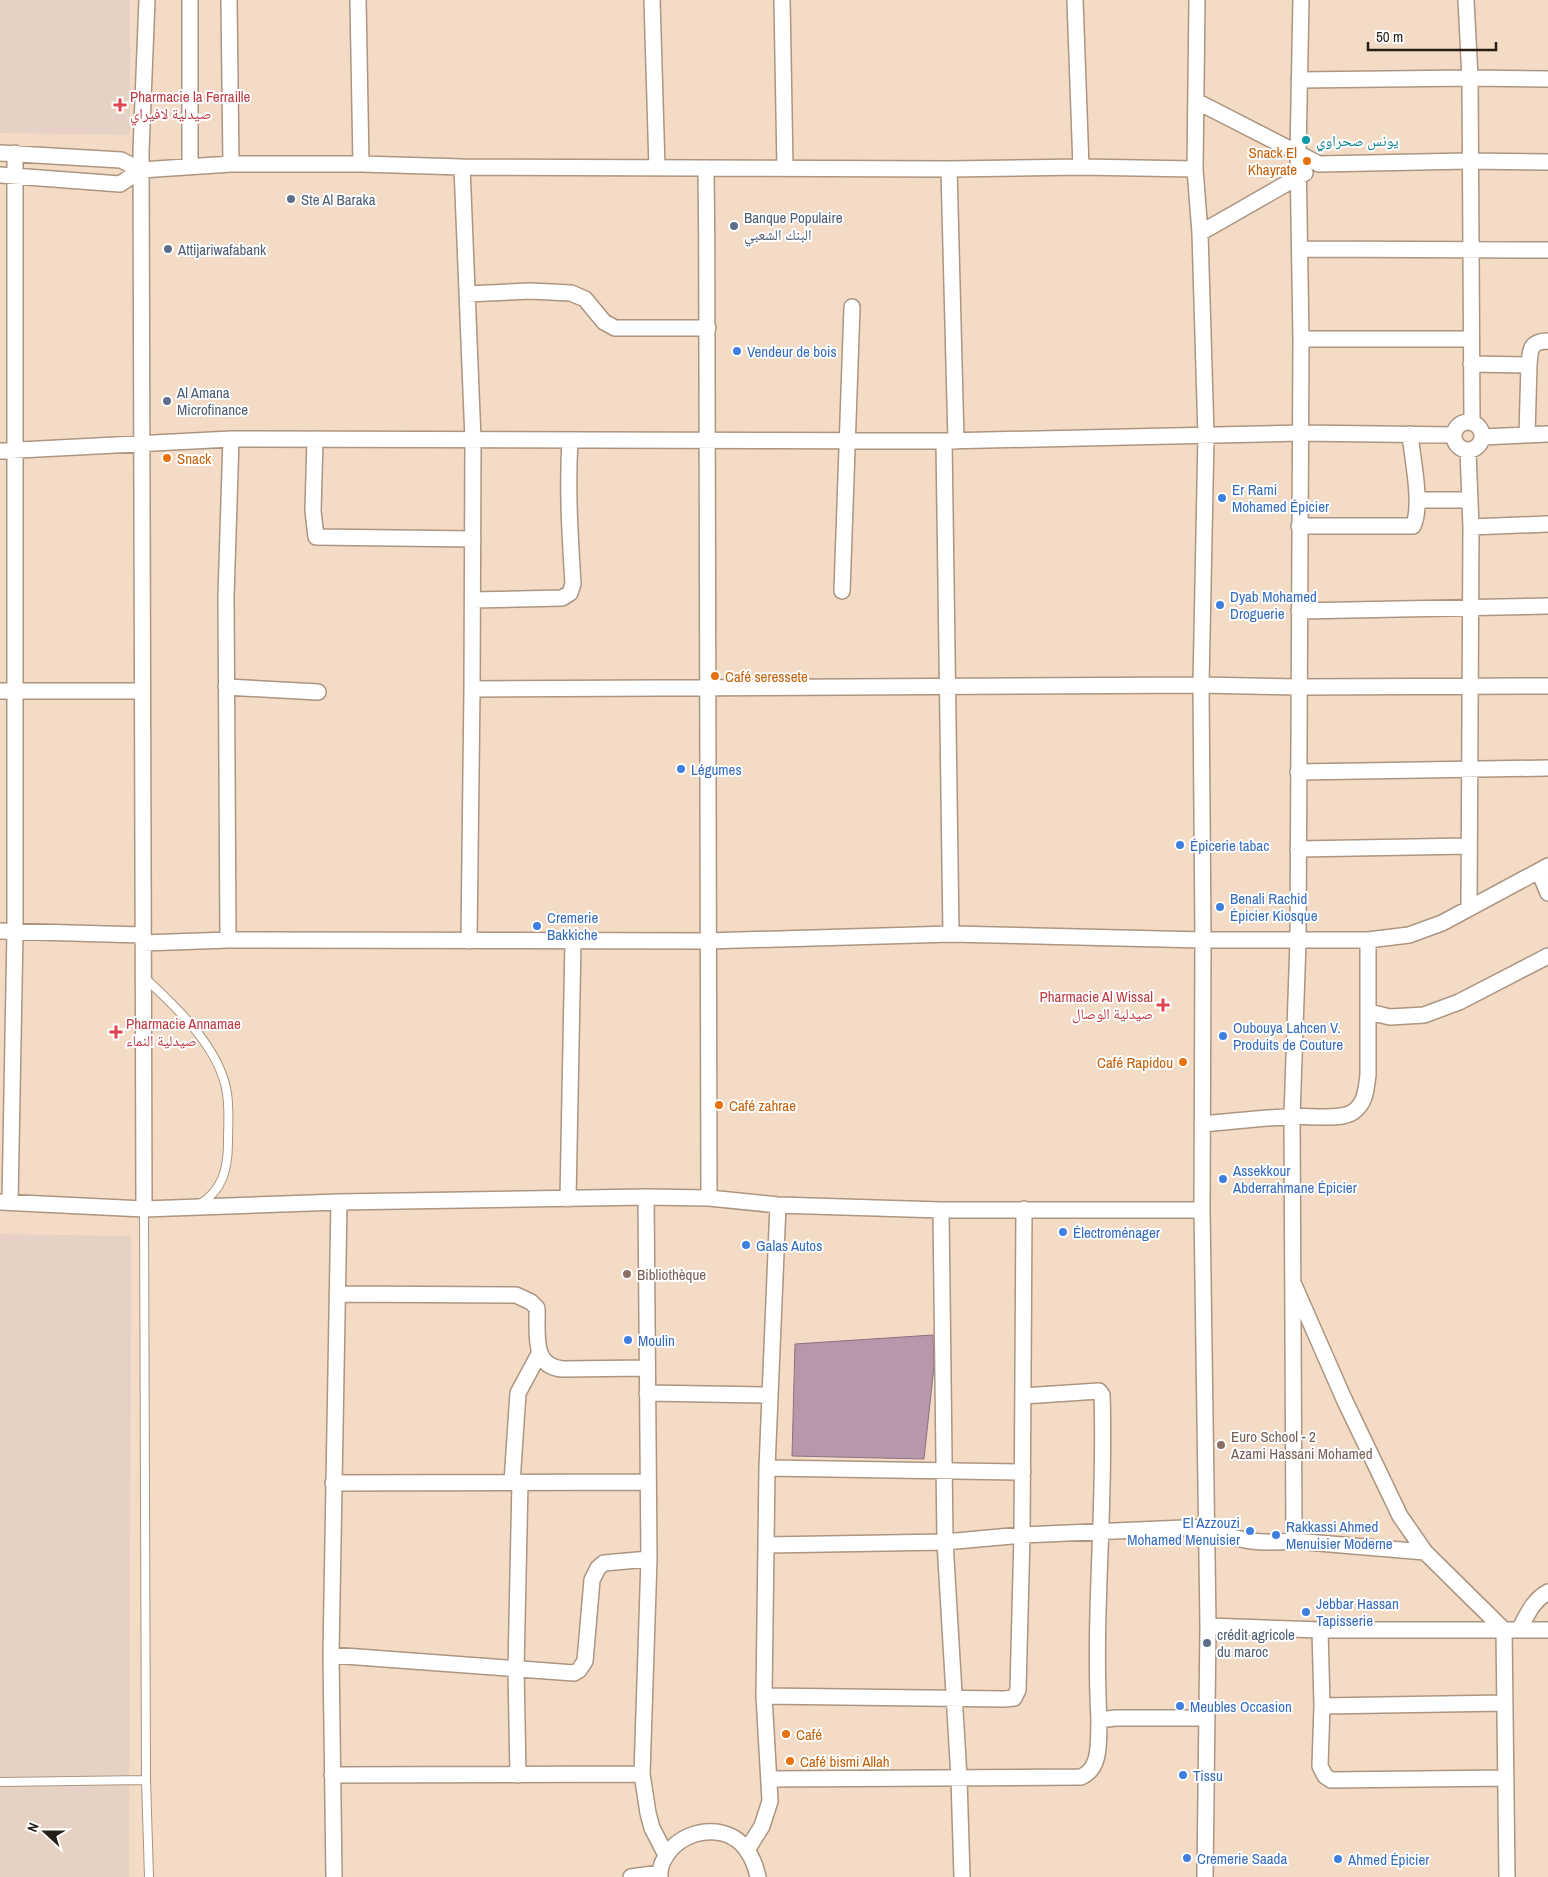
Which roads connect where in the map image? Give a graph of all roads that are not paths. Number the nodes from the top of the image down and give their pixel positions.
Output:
1 (147, 0) edge
2 (190, 0) edge
3 (229, 0) edge
4 (358, 0) edge
5 (652, 0) edge
6 (782, 0) edge
7 (1075, 0) edge
8 (1197, 0) edge
9 (1301, 0) edge
10 (1466, 0) edge
11 (1470, 78) junction
12 (1548, 79) edge
13 (1299, 80) junction
14 (1196, 101) junction
15 (8, 153) edge
16 (1298, 154) junction
17 (1469, 161) junction
18 (1548, 162) edge
19 (231, 164) junction
20 (361, 164) junction
21 (1319, 164) junction
22 (1081, 166) junction
23 (190, 167) junction
24 (462, 167) junction
25 (657, 168) junction
26 (706, 168) junction
27 (785, 168) junction
28 (949, 169) junction
29 (1195, 169) junction
30 (141, 170) junction
31 (7, 175) edge
32 (1299, 177) junction
33 (1200, 233) junction
34 (1301, 249) junction
35 (1470, 250) junction
36 (1548, 250) edge
37 (467, 294) junction
38 (852, 307) dead end
39 (708, 328) junction
40 (1301, 339) junction
41 (1471, 339) junction
42 (1548, 341) edge
43 (1471, 364) junction
44 (1529, 366) junction
45 (1472, 423) junction
46 (1300, 434) junction
47 (1410, 434) junction
48 (1528, 434) junction
49 (1548, 434) edge
50 (1454, 435) junction
51 (1206, 436) junction
52 (1482, 437) junction
53 (231, 439) junction
54 (315, 439) junction
55 (473, 440) junction
56 (570, 440) junction
57 (709, 441) junction
58 (846, 441) junction
59 (950, 441) junction
60 (142, 445) junction
61 (7, 450) edge
62 (1468, 451) junction
63 (1417, 500) junction
64 (1470, 500) junction
65 (1548, 524) edge
66 (1300, 526) junction
67 (1471, 527) junction
68 (473, 539) junction
69 (842, 591) dead end
70 (473, 600) junction
71 (1548, 606) edge
72 (1469, 607) junction
73 (1299, 611) junction
74 (1201, 685) junction
75 (1470, 686) junction
76 (1548, 686) edge
77 (226, 687) junction
78 (706, 687) junction
79 (1299, 687) junction
80 (948, 688) junction
81 (472, 689) junction
82 (7, 691) edge
83 (142, 691) junction
84 (318, 692) dead end
85 (1548, 768) edge
86 (1470, 770) junction
87 (1298, 772) junction
88 (1469, 846) junction
89 (1298, 849) junction
90 (1543, 869) edge
91 (1548, 893) edge
92 (1469, 907) junction
93 (7, 931) edge
94 (951, 934) junction
95 (143, 939) junction
96 (228, 940) junction
97 (1203, 940) junction
98 (1368, 940) junction
99 (469, 941) junction
100 (573, 941) junction
101 (706, 941) junction
102 (1298, 941) junction
103 (1548, 956) edge
104 (143, 976) junction
105 (1369, 1012) junction
106 (1292, 1116) junction
107 (1202, 1124) junction
108 (646, 1198) junction
109 (709, 1198) junction
110 (568, 1199) junction
111 (5, 1202) edge
112 (339, 1202) junction
113 (778, 1205) junction
114 (196, 1207) junction
115 (144, 1208) junction
116 (1024, 1209) junction
117 (941, 1210) junction
118 (1202, 1210) junction
119 (1291, 1279) junction
120 (336, 1294) junction
121 (539, 1354) junction
122 (647, 1368) junction
123 (647, 1393) junction
124 (770, 1395) junction
125 (1023, 1396) junction
126 (767, 1468) junction
127 (943, 1470) junction
128 (1023, 1472) junction
129 (516, 1482) junction
130 (648, 1482) junction
131 (333, 1483) junction
132 (1207, 1526) junction
133 (1101, 1532) junction
134 (1022, 1535) junction
135 (1294, 1541) junction
136 (945, 1542) junction
137 (766, 1545) junction
138 (1425, 1552) junction
139 (649, 1559) junction
140 (1548, 1592) edge
141 (1208, 1626) junction
142 (1320, 1630) junction
143 (1504, 1630) junction
144 (1519, 1630) junction
145 (1548, 1630) edge
146 (331, 1655) junction
147 (516, 1669) junction
148 (764, 1696) junction
149 (954, 1698) junction
150 (1504, 1703) junction
151 (1322, 1706) junction
152 (1207, 1718) junction
153 (1099, 1720) junction
154 (642, 1774) junction
155 (332, 1775) junction
156 (518, 1775) junction
157 (959, 1778) junction
158 (1506, 1778) junction
159 (769, 1779) junction
160 (146, 1780) junction
161 (0, 1782) edge
162 (747, 1850) junction
163 (666, 1855) junction
164 (660, 1875) edge
165 (149, 1877) edge
166 (334, 1877) edge
167 (631, 1877) edge
168 (758, 1877) edge
169 (962, 1877) edge
170 (1205, 1877) edge
171 (1507, 1877) edge

1 - 30 street
2 - 23 street
3 - 19 street
4 - 20 street
5 - 25 street
6 - 27 street
7 - 22 street
8 - 14 street
9 - 13 street
10 - 11 street
11 - 12 street
11 - 13 street
11 - 17 street
13 - 16 street
14 - 16 street
14 - 29 street
15 - 30 street
15 - 31 street
16 - 21 street
16 - 32 street
17 - 18 street
17 - 21 street
17 - 35 street
19 - 20 street
19 - 23 street
20 - 24 street
21 - 32 street
22 - 28 street
22 - 29 street
23 - 30 street
24 - 25 street
24 - 37 street
25 - 26 street
26 - 27 street
26 - 39 street
27 - 28 street
28 - 59 street
29 - 33 street
30 - 31 street
30 - 60 street
31 - 61 street
32 - 33 street
32 - 34 street
33 - 51 street
34 - 35 street
34 - 40 street
35 - 36 street
35 - 41 street
37 - 39 street
37 - 55 street
38 - 58 street
39 - 57 street
40 - 41 street
40 - 46 street
41 - 43 street
42 - 44 street
43 - 44 street
43 - 45 street
44 - 48 street
45 - 50 street
45 - 52 street
46 - 47 street
46 - 51 street
46 - 66 street
47 - 50 street
47 - 63 street
48 - 49 street
48 - 52 street
50 - 62 street
51 - 59 street
51 - 74 street
52 - 62 street
53 - 54 street
53 - 60 street
53 - 77 street
54 - 55 street
54 - 68 street
55 - 56 street
55 - 68 street
56 - 57 street
56 - 70 street
57 - 58 street
57 - 78 street
58 - 59 street
58 - 69 street
59 - 80 street
60 - 61 street
60 - 83 street
61 - 82 street
62 - 64 street
63 - 64 street
63 - 66 street
64 - 67 street
65 - 67 street
66 - 73 street
67 - 72 street
68 - 70 street
70 - 81 street
71 - 72 street
72 - 73 street
72 - 75 street
73 - 79 street
74 - 79 street
74 - 80 street
74 - 97 street
75 - 76 street
75 - 79 street
75 - 86 street
77 - 84 street
77 - 96 street
78 - 80 street
78 - 81 street
78 - 101 street
79 - 87 street
80 - 94 street
81 - 99 street
82 - 83 street
82 - 93 street
83 - 95 street
85 - 86 street
86 - 87 street
86 - 88 street
87 - 89 street
88 - 89 street
88 - 92 street
89 - 102 street
90 - 91 street
90 - 92 street
92 - 98 street
93 - 95 street
93 - 111 street
94 - 97 street
94 - 101 street
95 - 96 street
95 - 104 street
96 - 99 street
97 - 102 street
97 - 107 street
98 - 102 street
98 - 105 street
99 - 100 street
100 - 101 street
100 - 110 street
101 - 109 street
102 - 106 street
103 - 105 street
104 - 114 lane
104 - 115 street
105 - 106 street
106 - 107 street
106 - 119 street
107 - 118 street
108 - 109 street
108 - 110 street
108 - 122 street
109 - 113 street
110 - 112 street
111 - 115 street
112 - 114 street
112 - 120 street
113 - 117 street
113 - 124 street
114 - 115 street
115 - 160 lane
116 - 117 street
116 - 118 street
116 - 125 street
117 - 127 street
118 - 132 street
119 - 135 street
119 - 138 street
120 - 121 street
120 - 131 street
121 - 122 street
121 - 129 street
122 - 123 street
123 - 124 street
123 - 130 street
124 - 126 street
125 - 128 street
125 - 133 street
126 - 127 street
126 - 137 street
127 - 128 street
127 - 136 street
128 - 134 street
129 - 130 street
129 - 131 street
129 - 147 street
130 - 139 street
131 - 146 street
132 - 133 street
132 - 135 street
132 - 141 street
133 - 134 street
133 - 153 street
134 - 136 street
134 - 149 street
135 - 138 street
136 - 137 street
136 - 149 street
137 - 148 street
138 - 143 street
139 - 147 street
139 - 154 street
140 - 144 street
141 - 142 street
141 - 152 street
142 - 143 street
142 - 151 street
143 - 144 street
143 - 150 street
144 - 145 street
146 - 147 street
146 - 155 street
147 - 156 street
148 - 149 street
148 - 159 street
149 - 157 street
150 - 151 street
150 - 158 street
151 - 158 street
152 - 153 street
152 - 170 street
153 - 157 street
154 - 156 street
154 - 163 street
155 - 156 street
155 - 166 street
157 - 159 street
157 - 169 street
158 - 171 street
159 - 162 street
160 - 161 lane
160 - 165 lane
162 - 163 street
162 - 168 street
163 - 164 street
164 - 167 street

